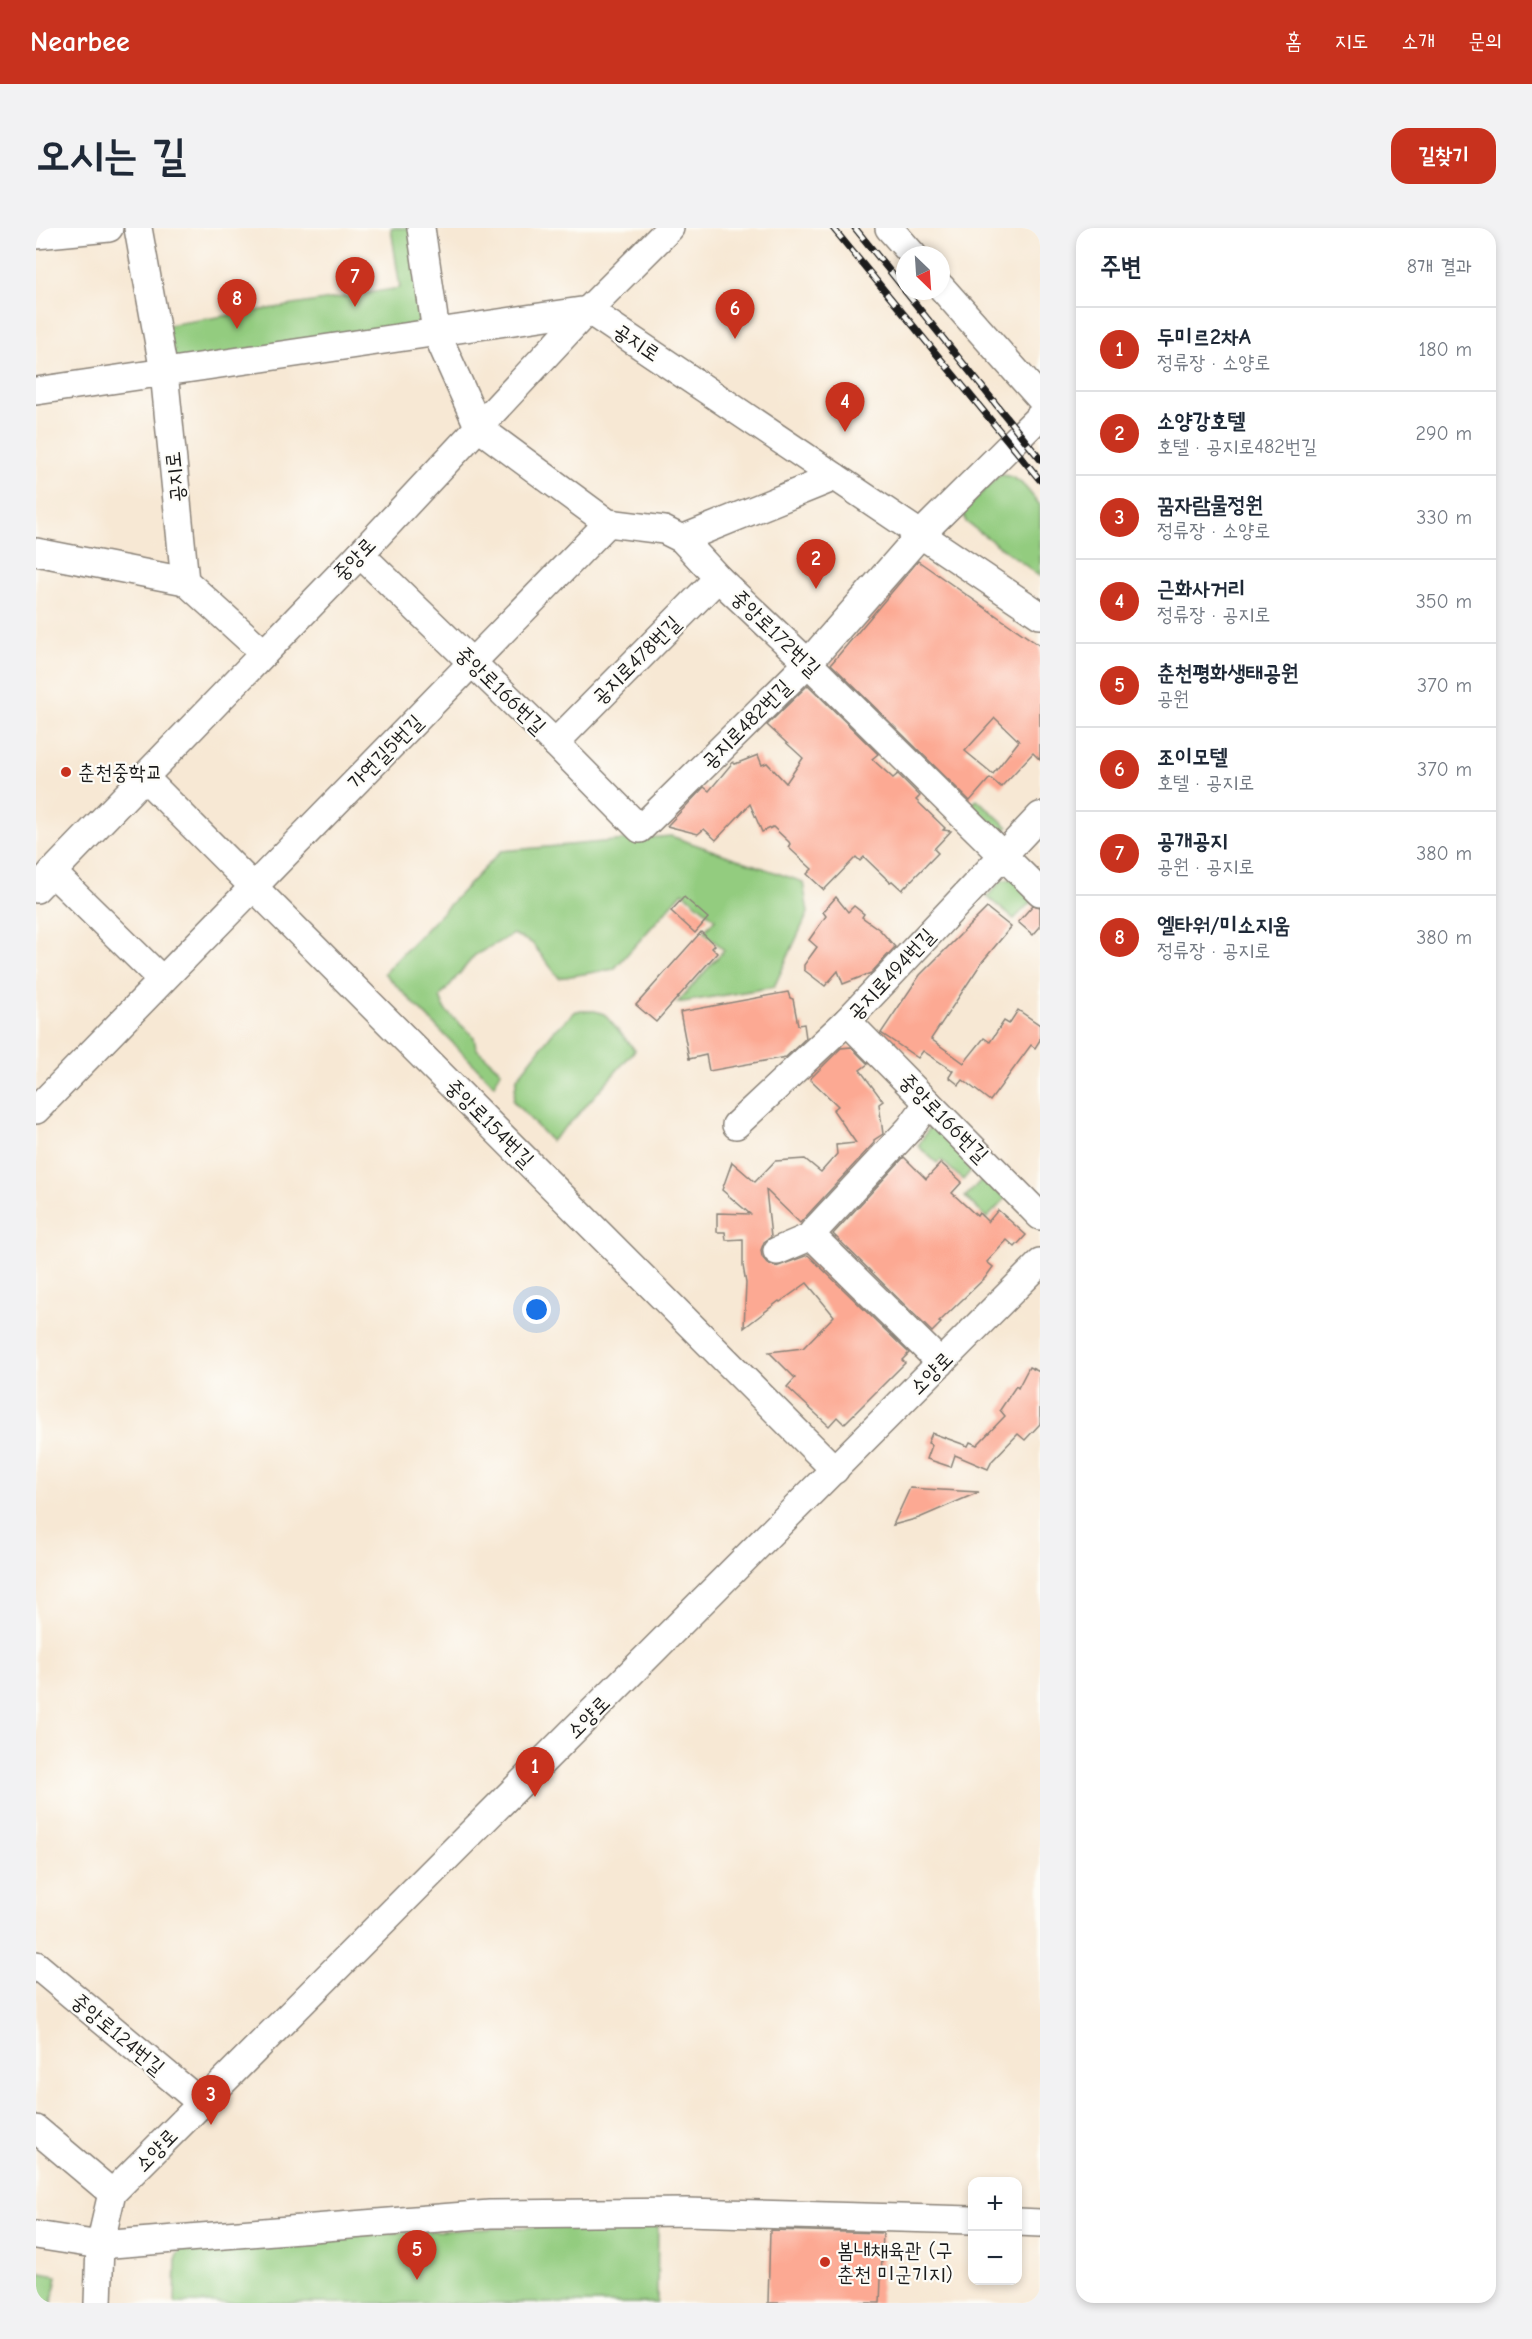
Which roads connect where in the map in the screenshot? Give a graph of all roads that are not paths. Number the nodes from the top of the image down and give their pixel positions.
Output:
1 (109, 228) edge
2 (138, 228) edge
3 (421, 228) edge
4 (670, 228) edge
5 (889, 228) edge
6 (36, 235) edge
7 (905, 246) edge
8 (950, 296) edge
9 (588, 310) junction
10 (436, 332) junction
11 (164, 372) junction
12 (36, 391) edge
13 (1040, 398) edge
14 (1040, 416) edge
15 (479, 428) junction
16 (835, 477) junction
17 (608, 523) junction
18 (920, 535) junction
19 (682, 539) junction
20 (36, 552) edge
21 (360, 554) junction
22 (718, 578) junction
23 (185, 581) junction
24 (1040, 615) edge
25 (264, 653) junction
26 (473, 663) junction
27 (808, 663) junction
28 (555, 743) junction
29 (144, 777) junction
30 (1040, 816) edge
31 (640, 829) joint
32 (1003, 855) junction
33 (44, 880) edge
34 (254, 885) junction
35 (1040, 892) edge
36 (162, 980) junction
37 (847, 1021) junction
38 (928, 1103) junction
39 (36, 1110) edge
40 (736, 1125) dead end
41 (1040, 1216) edge
42 (812, 1236) junction
43 (777, 1251) dead end
44 (1040, 1263) edge
45 (940, 1364) junction
46 (835, 1470) junction
47 (36, 1965) edge
48 (201, 2103) junction
49 (36, 2128) edge
50 (112, 2193) junction
51 (968, 2220) edge
52 (1022, 2222) edge
53 (1040, 2223) edge
54 (36, 2235) edge
55 (100, 2245) junction
56 (99, 2303) edge

1 - 6 street
2 - 11 street, 공지로
3 - 10 street
4 - 9 street, 중앙로
5 - 7 street
8 - 13 street
9 - 10 street
9 - 15 street, 중앙로
9 - 16 street, 공지로
10 - 11 street
10 - 15 street
11 - 12 street
11 - 23 street, 공지로
14 - 18 street, 공지로482번길
15 - 17 street, 중앙로172번길
15 - 21 street, 중앙로
16 - 18 street, 공지로
16 - 19 street
17 - 19 street, 중앙로172번길
17 - 26 street, 가연길5번길
18 - 24 street, 공지로
18 - 27 street, 공지로482번길
19 - 22 street, 중앙로172번길
20 - 23 street
21 - 25 street, 중앙로
21 - 26 street, 중앙로166번길
22 - 27 street, 중앙로172번길
22 - 28 street, 공지로478번길
23 - 25 street
25 - 29 street, 중앙로
26 - 28 street, 중앙로166번길
26 - 34 street, 가연길5번길
27 - 31 street, 공지로482번길
27 - 32 street, 중앙로172번길
28 - 31 street, 중앙로166번길
29 - 33 street, 중앙로
29 - 34 street, 중앙로154번길
30 - 32 street, 공지로494번길
32 - 35 street, 중앙로172번길
32 - 37 street, 공지로494번길
33 - 36 street
34 - 36 street, 가연길5번길
34 - 46 street, 중앙로154번길
36 - 39 street, 가연길5번길
37 - 38 street, 중앙로166번길
37 - 40 street, 공지로494번길
38 - 41 street, 중앙로166번길
38 - 42 street
42 - 43 street
42 - 45 street
44 - 45 street, 소양로
45 - 46 street, 소양로
46 - 48 street, 소양로
47 - 48 street, 중앙로124번길
48 - 50 street, 소양로
49 - 50 street
50 - 55 street
51 - 55 street
52 - 53 street
54 - 55 street
55 - 56 street

